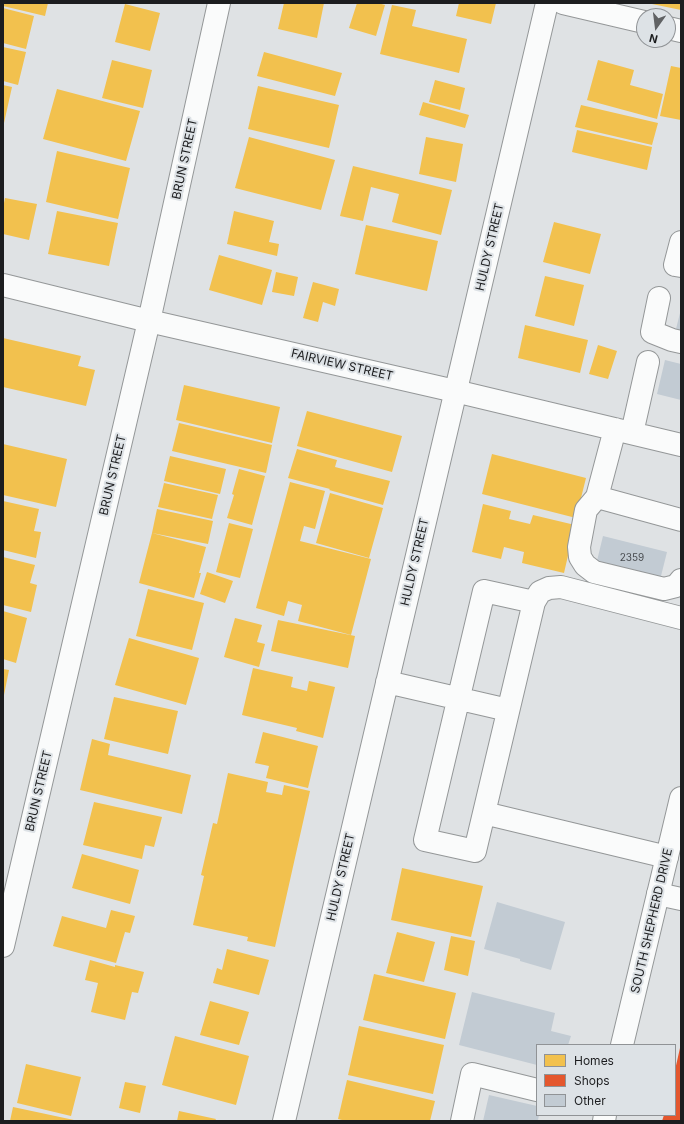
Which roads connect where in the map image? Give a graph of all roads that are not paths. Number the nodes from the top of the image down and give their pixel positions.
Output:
1 (219, 3) edge
2 (547, 3) edge
3 (563, 3) edge
4 (636, 20) edge
5 (681, 242) edge
6 (681, 266) edge
7 (3, 285) edge
8 (659, 298) dead end
9 (149, 321) junction
10 (681, 342) edge
11 (648, 362) dead end
12 (455, 391) junction
13 (623, 431) junction
14 (681, 445) edge
15 (597, 497) junction
16 (681, 520) edge
17 (681, 580) edge
18 (534, 602) junction
19 (681, 618) edge
20 (387, 682) junction
21 (459, 698) junction
22 (508, 710) junction
23 (681, 798) edge
24 (484, 813) junction
25 (667, 857) junction
26 (658, 894) junction
27 (681, 899) edge
28 (3, 946) edge
29 (622, 1044) edge
30 (536, 1090) edge
31 (284, 1121) edge
32 (462, 1121) edge

1 - 9 street, BRUN STREET
2 - 12 street, HULDY STREET
3 - 4 street
5 - 6 street
7 - 9 street, FAIRVIEW STREET
8 - 10 street
9 - 12 street, FAIRVIEW STREET
9 - 28 street, BRUN STREET
11 - 13 street
12 - 13 street, FAIRVIEW STREET
12 - 20 street, HULDY STREET
13 - 14 street, FAIRVIEW STREET
13 - 15 street
15 - 16 street
15 - 17 street
18 - 19 street
18 - 21 street
18 - 22 street
20 - 21 street
20 - 31 street, HULDY STREET
21 - 22 street
21 - 24 street
22 - 24 street
23 - 25 street, SOUTH SHEPHERD DRIVE
24 - 25 street
25 - 26 street, SOUTH SHEPHERD DRIVE
26 - 27 street
26 - 29 street, SOUTH SHEPHERD DRIVE
30 - 32 street

